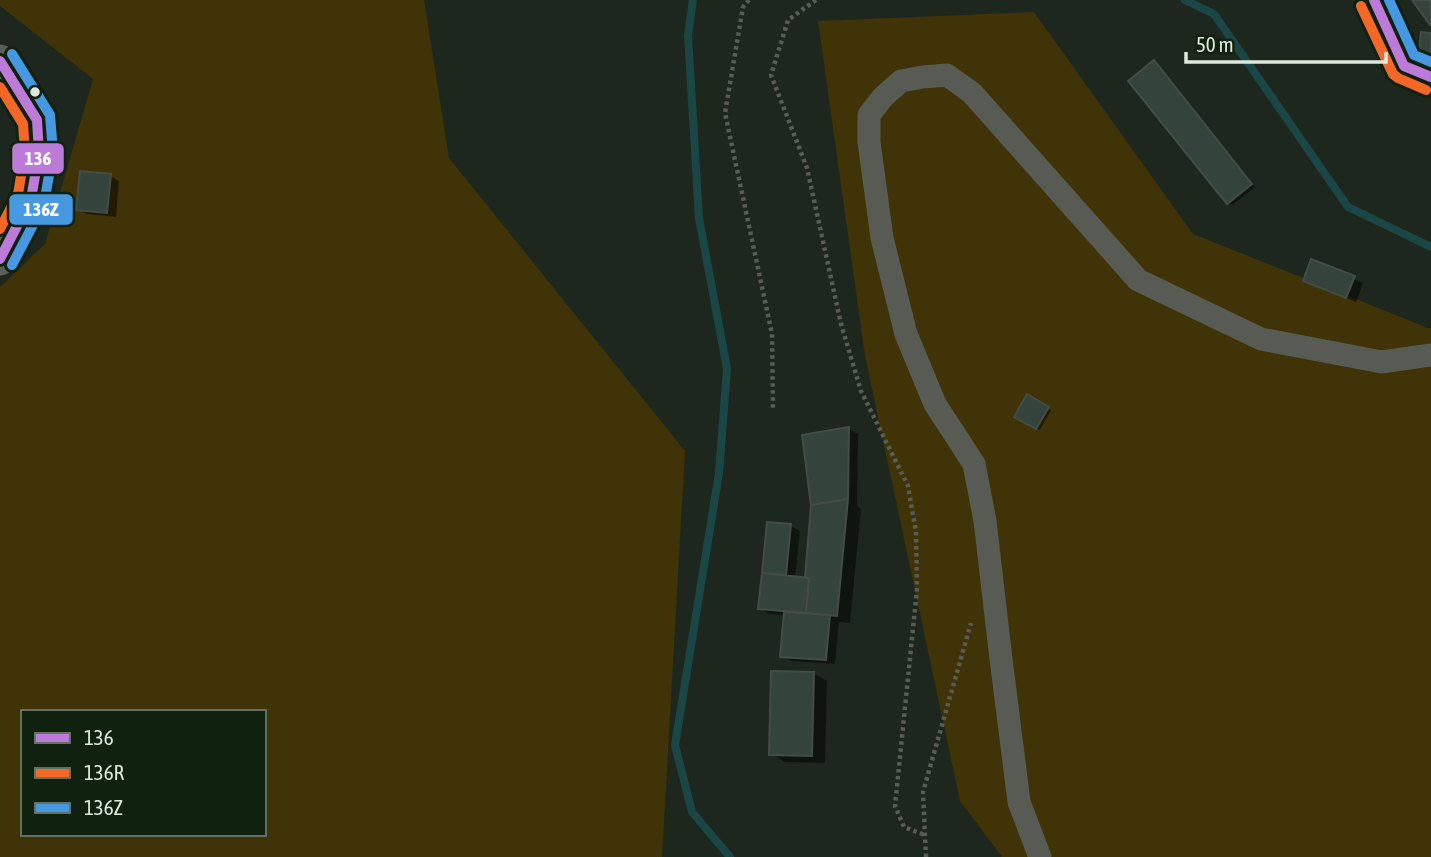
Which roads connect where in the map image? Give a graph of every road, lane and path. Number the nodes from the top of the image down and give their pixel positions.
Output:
1 (749, 0) edge
2 (816, 0) edge
3 (1374, 0) edge
4 (1, 74) edge
5 (1431, 77) edge
6 (0, 259) edge
7 (1431, 355) edge
8 (773, 409) dead end
9 (971, 620) dead end
10 (925, 835) junction
11 (926, 857) edge
12 (1041, 857) edge

1 - 8 path
2 - 10 path
3 - 5 main road
4 - 6 main road
7 - 12 street
9 - 10 path
10 - 11 path

